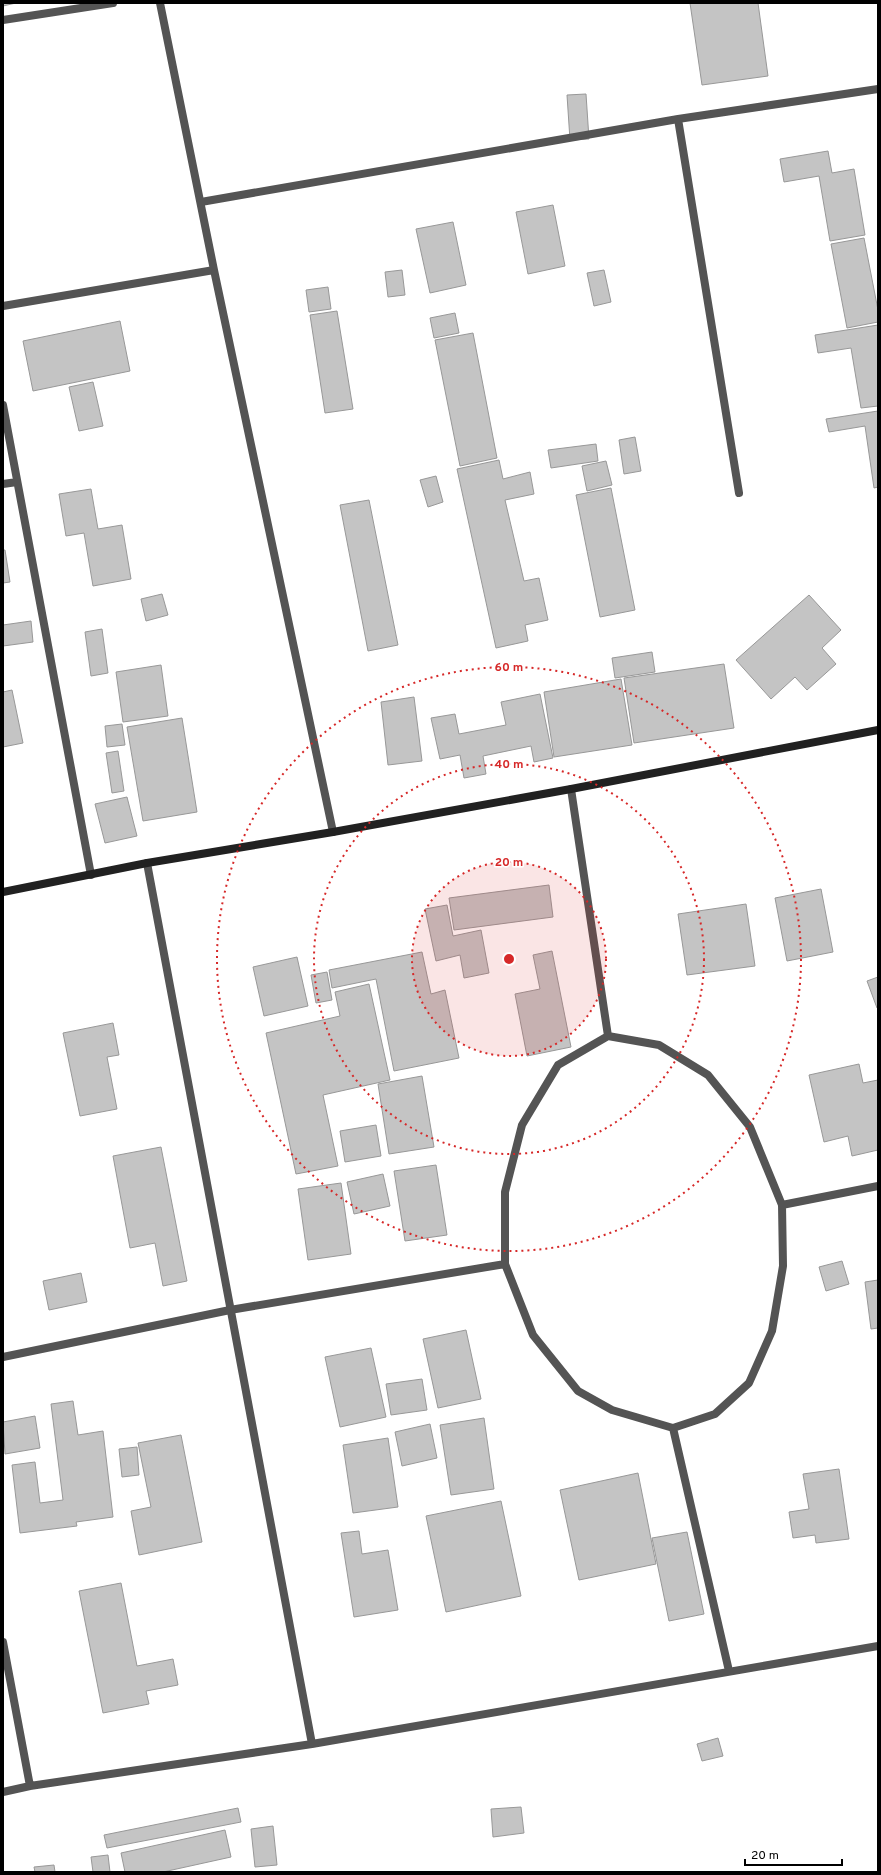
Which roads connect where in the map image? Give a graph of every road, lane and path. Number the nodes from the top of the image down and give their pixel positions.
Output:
1 (112, 3) edge
2 (160, 3) edge
3 (3, 20) edge
4 (878, 89) edge
5 (678, 119) junction
6 (201, 202) junction
7 (214, 270) junction
8 (3, 306) edge
9 (3, 405) edge
10 (17, 482) junction
11 (3, 484) edge
12 (739, 493) dead end
13 (878, 730) edge
14 (571, 789) junction
15 (333, 832) junction
16 (147, 863) junction
17 (91, 875) junction
18 (3, 892) edge
19 (608, 1036) junction
20 (878, 1186) edge
21 (782, 1205) junction
22 (505, 1264) junction
23 (230, 1310) junction
24 (3, 1357) edge
25 (673, 1428) junction
26 (3, 1642) edge
27 (878, 1646) edge
28 (729, 1671) junction
29 (312, 1744) junction
30 (30, 1786) junction
31 (3, 1792) edge

1 - 3 street
2 - 6 street
4 - 5 street
5 - 6 street
5 - 12 street
6 - 7 street
7 - 8 street
7 - 15 street
9 - 10 street
10 - 11 street
10 - 17 street
13 - 14 main road
14 - 15 main road
14 - 19 street
15 - 16 main road
16 - 17 main road
16 - 23 street
17 - 18 main road
19 - 21 street
19 - 22 street
20 - 21 street
21 - 25 street
22 - 23 street
22 - 25 street
23 - 24 street
23 - 29 street
25 - 28 street
26 - 30 street
27 - 28 street
28 - 29 street
29 - 30 street
30 - 31 street

